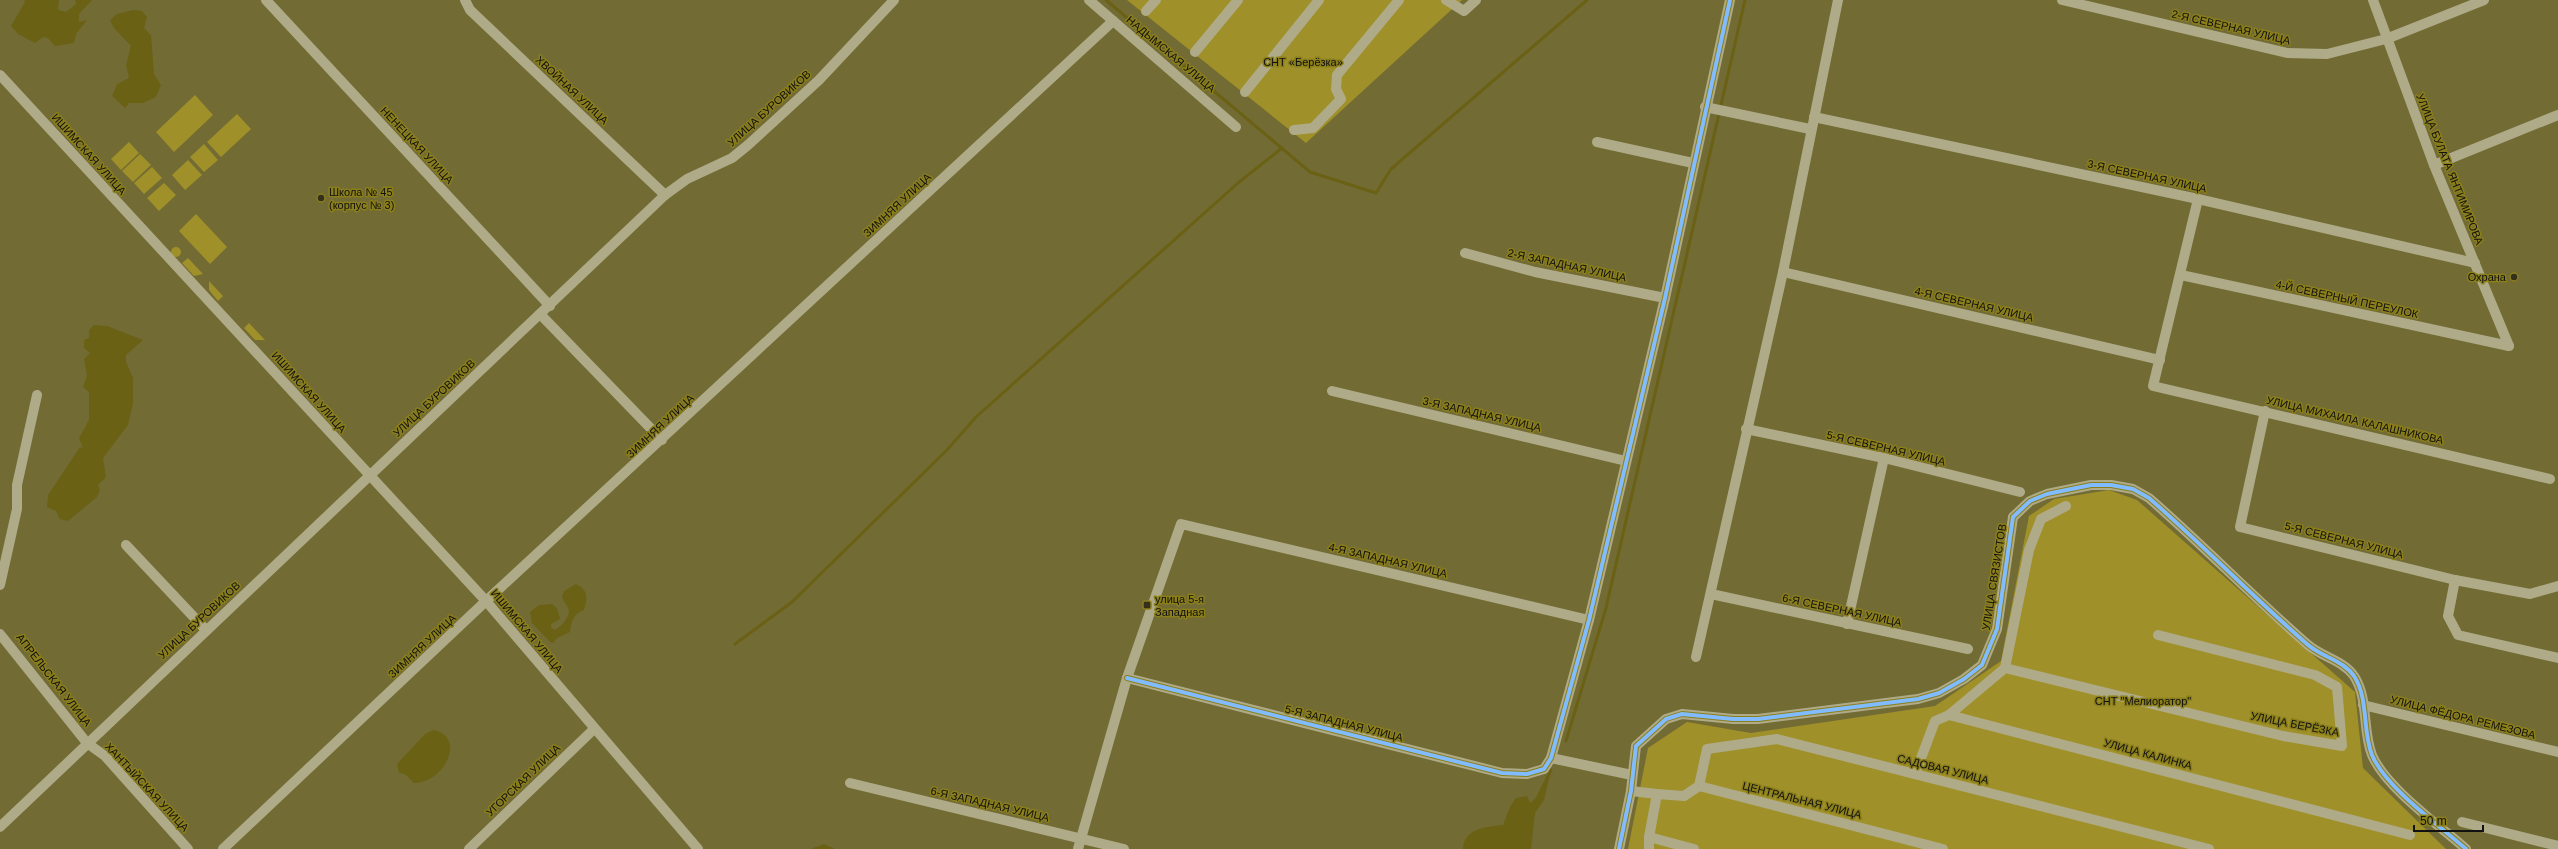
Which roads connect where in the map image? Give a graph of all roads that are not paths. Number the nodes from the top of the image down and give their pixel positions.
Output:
1 (465, 0) edge
2 (892, 0) edge
3 (1089, 0) edge
4 (1156, 0) edge
5 (1238, 0) edge
6 (1319, 0) edge
7 (1399, 0) edge
8 (1446, 0) edge
9 (1476, 0) edge
10 (1730, 0) edge
11 (1838, 0) edge
12 (2062, 0) edge
13 (2373, 0) edge
14 (2484, 0) edge
15 (272, 2) edge
16 (1146, 11) dead end
17 (1113, 21) junction
18 (2386, 39) junction
19 (1195, 52) dead end
20 (0, 75) edge
21 (1245, 92) dead end
22 (1705, 107) junction
23 (2558, 115) edge
24 (1814, 117) junction
25 (1236, 128) dead end
26 (1294, 130) dead end
27 (1810, 130) junction
28 (1597, 142) dead end
29 (1693, 163) junction
30 (2434, 165) junction
31 (665, 195) junction
32 (2198, 199) junction
33 (1466, 253) dead end
34 (2475, 263) junction
35 (1783, 272) junction
36 (2181, 275) junction
37 (1665, 298) junction
38 (550, 306) junction
39 (540, 314) junction
40 (2509, 346) joint
41 (2160, 360) junction
42 (1332, 391) dead end
43 (37, 395) dead end
44 (2265, 411) junction
45 (1746, 429) junction
46 (662, 440) junction
47 (1884, 458) junction
48 (1626, 461) junction
49 (369, 476) junction
50 (2550, 479) dead end
51 (2020, 492) dead end
52 (2066, 506) dead end
53 (126, 545) dead end
54 (2455, 580) junction
55 (0, 585) edge
56 (2558, 586) edge
57 (1711, 594) junction
58 (486, 601) junction
59 (1589, 620) junction
60 (1847, 624) junction
61 (206, 630) junction
62 (0, 634) edge
63 (2158, 635) dead end
64 (1968, 649) dead end
65 (1696, 657) dead end
66 (2558, 658) edge
67 (2005, 668) junction
68 (1127, 678) junction
69 (2363, 705) junction
70 (1949, 715) junction
71 (594, 729) junction
72 (87, 743) junction
73 (2558, 752) edge
74 (1550, 758) junction
75 (1916, 774) junction
76 (1632, 775) junction
77 (850, 783) dead end
78 (1698, 786) junction
79 (1631, 791) junction
80 (1657, 794) junction
81 (2462, 822) dead end
82 (0, 827) edge
83 (2410, 835) dead end
84 (1649, 837) junction
85 (1081, 838) junction
86 (2558, 846) edge
87 (188, 849) edge
88 (224, 849) edge
89 (469, 849) edge
90 (698, 849) edge
91 (1078, 849) edge
92 (1124, 849) edge
93 (1619, 849) edge
94 (1649, 849) edge
95 (1694, 849) edge
96 (1943, 849) edge
97 (2209, 849) edge
98 (2466, 849) edge

1 - 31 street, ХВОЙНАЯ УЛИЦА
2 - 31 street, УЛИЦА БУРОВИКОВ
3 - 17 street, НАДЫМСКАЯ УЛИЦА
4 - 16 street
5 - 19 street
6 - 21 street
7 - 26 street
8 - 9 street
10 - 22 street
11 - 24 street
12 - 18 street, 2-Я СЕВЕРНАЯ УЛИЦА
13 - 18 street, УЛИЦА БУЛАТА ЯНТИМИРОВА
14 - 18 street, 2-Я СЕВЕРНАЯ УЛИЦА
15 - 38 street, НЕНЕЦКАЯ УЛИЦА
17 - 25 street, НАДЫМСКАЯ УЛИЦА
17 - 46 street, ЗИМНЯЯ УЛИЦА
18 - 30 street, УЛИЦА БУЛАТА ЯНТИМИРОВА
20 - 49 street, ИШИМСКАЯ УЛИЦА
22 - 27 street
22 - 29 street
23 - 30 street
24 - 27 street
24 - 32 street, 3-Я СЕВЕРНАЯ УЛИЦА
27 - 35 street
28 - 29 street
29 - 37 street
30 - 34 street, УЛИЦА БУЛАТА ЯНТИМИРОВА
31 - 38 street, УЛИЦА БУРОВИКОВ
32 - 34 street, 3-Я СЕВЕРНАЯ УЛИЦА
32 - 36 street
33 - 37 street, 2-Я ЗАПАДНАЯ УЛИЦА
34 - 40 street, УЛИЦА БУЛАТА ЯНТИМИРОВА
35 - 41 street, 4-Я СЕВЕРНАЯ УЛИЦА
35 - 45 street
36 - 40 street, 4-Й СЕВЕРНЫЙ ПЕРЕУЛОК
36 - 41 street
37 - 48 street
38 - 39 street, УЛИЦА БУРОВИКОВ
39 - 46 street
39 - 49 street, УЛИЦА БУРОВИКОВ
41 - 44 street, УЛИЦА МИХАИЛА КАЛАШНИКОВА
42 - 48 street, 3-Я ЗАПАДНАЯ УЛИЦА
43 - 55 street
44 - 50 street, УЛИЦА МИХАИЛА КАЛАШНИКОВА
44 - 54 street, 5-Я СЕВЕРНАЯ УЛИЦА
45 - 47 street, 5-Я СЕВЕРНАЯ УЛИЦА
45 - 57 street
46 - 58 street, ЗИМНЯЯ УЛИЦА
47 - 51 street, 5-Я СЕВЕРНАЯ УЛИЦА
47 - 60 street
48 - 59 street
49 - 58 street, ИШИМСКАЯ УЛИЦА
49 - 61 street, УЛИЦА БУРОВИКОВ
52 - 67 street
53 - 61 street
54 - 56 street, 5-Я СЕВЕРНАЯ УЛИЦА
54 - 66 street
57 - 60 street, 6-Я СЕВЕРНАЯ УЛИЦА
57 - 65 street
58 - 71 street, ИШИМСКАЯ УЛИЦА
58 - 88 street, ЗИМНЯЯ УЛИЦА
59 - 68 street, 4-Я ЗАПАДНАЯ УЛИЦА
59 - 74 street
60 - 64 street, 6-Я СЕВЕРНАЯ УЛИЦА
61 - 72 street, УЛИЦА БУРОВИКОВ
62 - 72 street, АПРЕЛЬСКАЯ УЛИЦА
63 - 67 street, УЛИЦА БЕРЁЗКА
67 - 70 street
68 - 74 street, 5-Я ЗАПАДНАЯ УЛИЦА
68 - 85 street
69 - 73 street, УЛИЦА ФЁДОРА РЕМЕЗОВА
69 - 76 street, УЛИЦА СВЯЗИСТОВ
69 - 98 street, УЛИЦА СВЯЗИСТОВ
70 - 75 street
70 - 83 street, УЛИЦА КАЛИНКА
71 - 89 street, УГОРСКАЯ УЛИЦА
71 - 90 street, ИШИМСКАЯ УЛИЦА
72 - 82 street, УЛИЦА БУРОВИКОВ
72 - 87 street, ХАНТЫЙСКАЯ УЛИЦА
74 - 76 street
75 - 78 street, САДОВАЯ УЛИЦА
75 - 97 street, САДОВАЯ УЛИЦА
76 - 79 street
77 - 85 street, 6-Я ЗАПАДНАЯ УЛИЦА
78 - 80 street
78 - 96 street, ЦЕНТРАЛЬНАЯ УЛИЦА
79 - 80 street
79 - 93 street
80 - 84 street
81 - 86 street
84 - 94 street
84 - 95 street
85 - 91 street
85 - 92 street, 6-Я ЗАПАДНАЯ УЛИЦА

